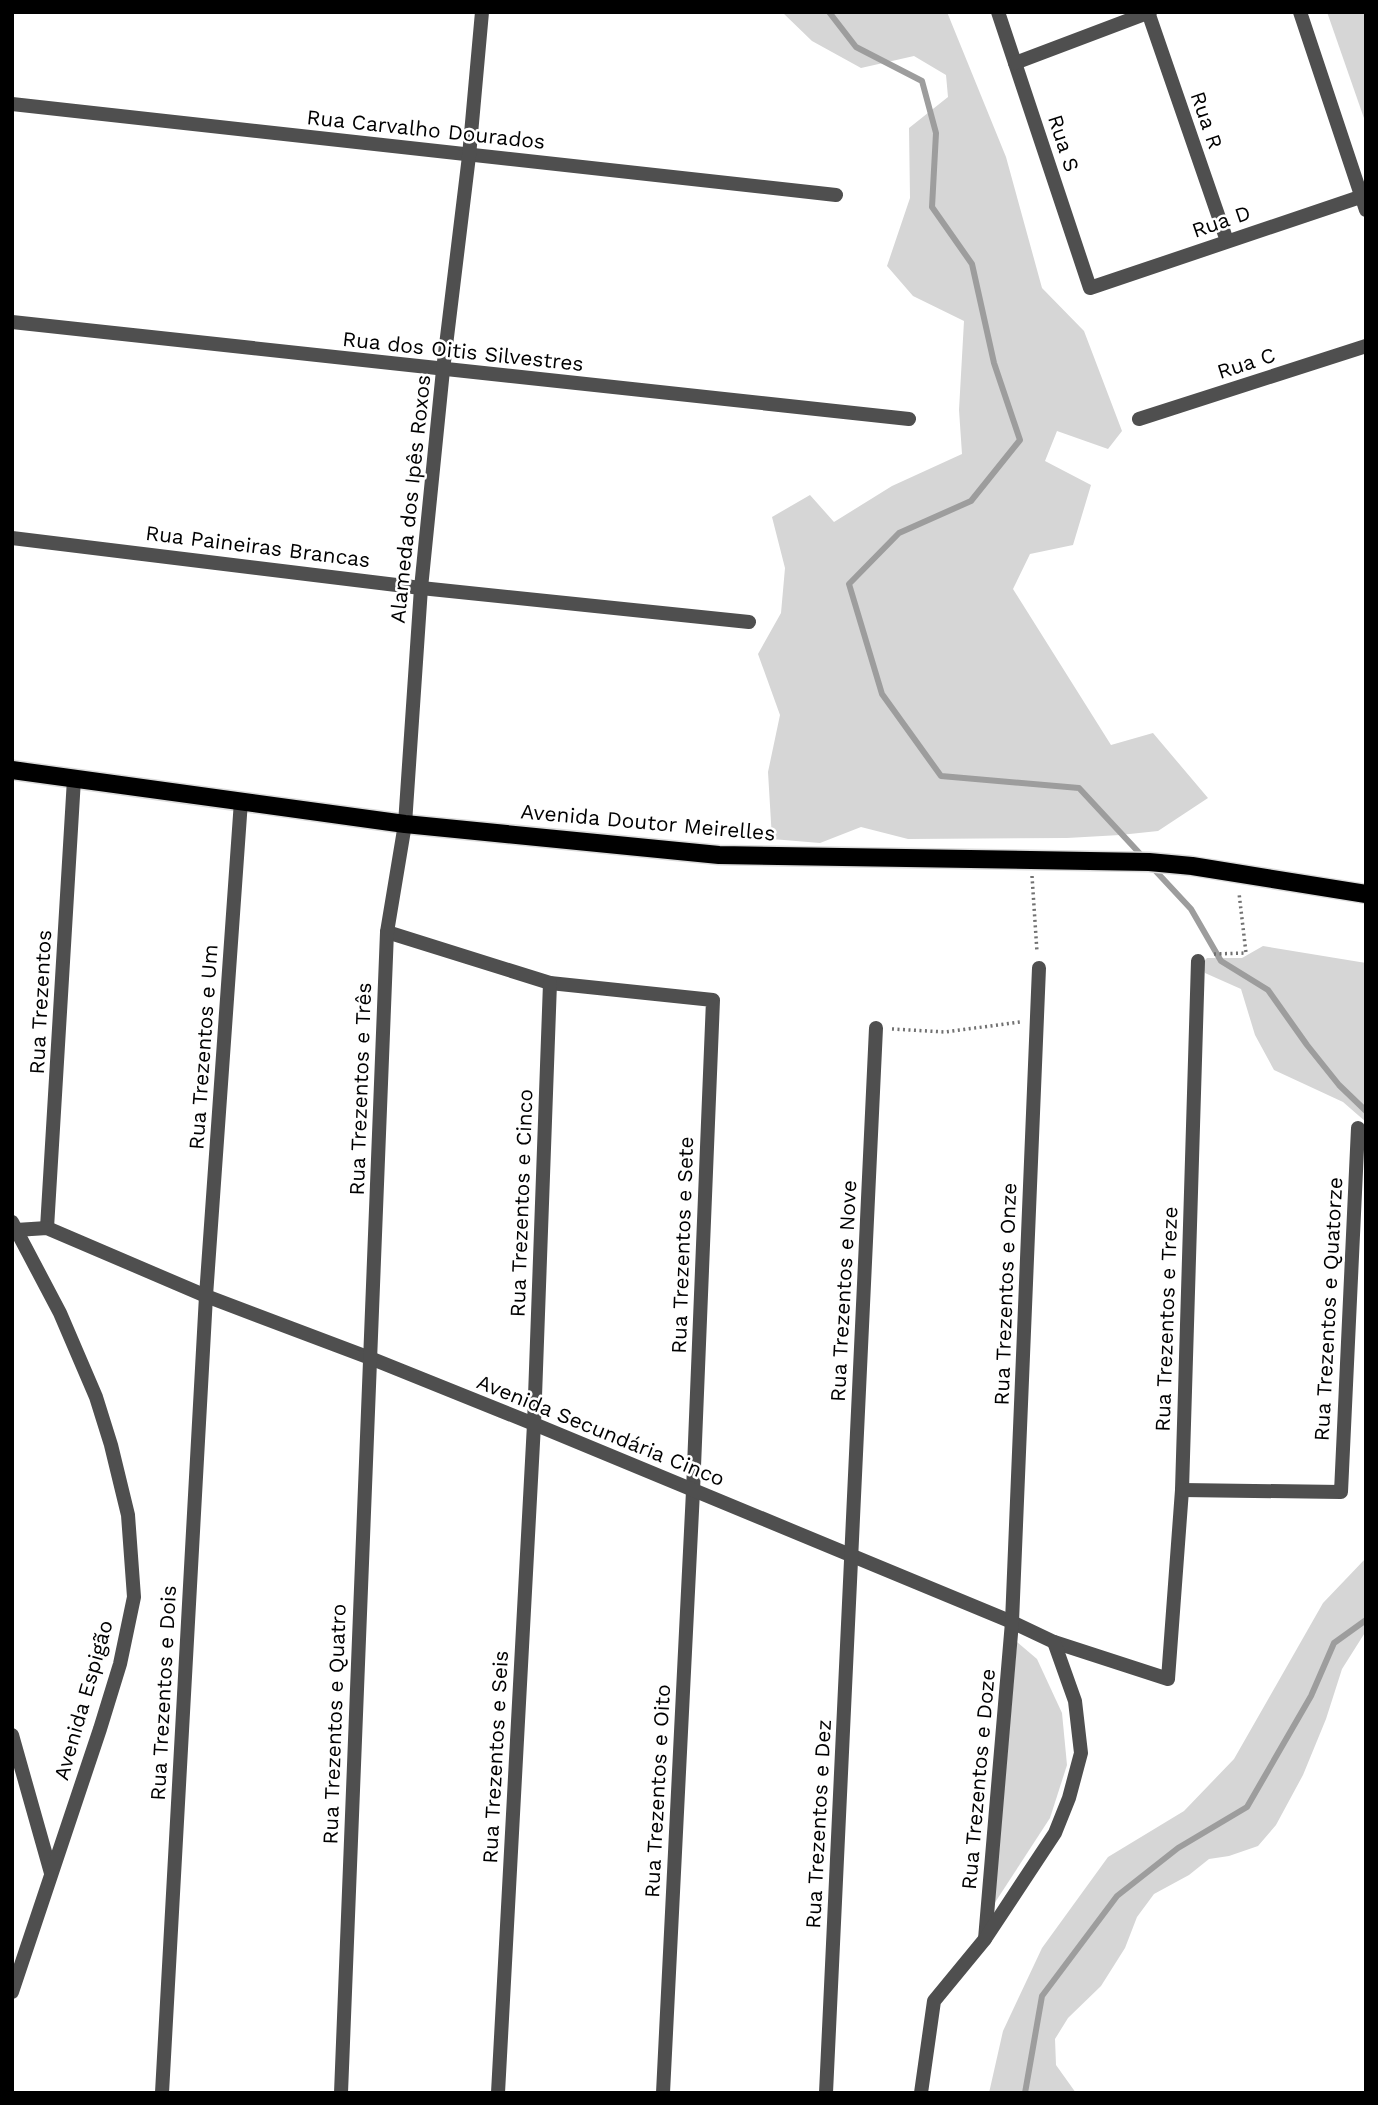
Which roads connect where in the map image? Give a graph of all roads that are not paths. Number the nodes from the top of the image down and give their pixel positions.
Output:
1 (482, 12) edge
2 (998, 12) edge
3 (1149, 12) edge
4 (1300, 12) edge
5 (1015, 63) junction
6 (12, 104) edge
7 (469, 156) junction
8 (836, 195) dead end
9 (1364, 200) edge
10 (1227, 241) junction
11 (1090, 288) joint
12 (12, 323) edge
13 (1366, 346) edge
14 (443, 370) junction
15 (909, 419) dead end
16 (1139, 419) dead end
17 (12, 538) edge
18 (421, 587) junction
19 (749, 622) dead end
20 (12, 770) edge
21 (74, 779) junction
22 (241, 801) junction
23 (405, 824) junction
24 (1366, 894) edge
25 (387, 932) junction
26 (1202, 957) road end
27 (1039, 968) road end
28 (550, 983) junction
29 (876, 1028) road end
30 (1357, 1128) dead end
31 (14, 1226) edge
32 (47, 1228) junction
33 (206, 1296) junction
34 (370, 1358) junction
35 (534, 1424) junction
36 (1182, 1490) junction
37 (693, 1491) junction
38 (852, 1557) junction
39 (1012, 1622) junction
40 (1054, 1642) junction
41 (1168, 1679) joint
42 (12, 1735) edge
43 (51, 1873) junction
44 (985, 1939) junction
45 (12, 1992) edge
46 (162, 2093) edge
47 (341, 2093) edge
48 (498, 2093) edge
49 (663, 2093) edge
50 (826, 2093) edge
51 (921, 2093) edge

1 - 7 street, Alameda dos Ipês Roxos
2 - 5 street, Rua S
3 - 5 street
3 - 10 street, Rua R
4 - 9 street
5 - 11 street, Rua S
6 - 7 street, Rua Carvalho Dourados
7 - 8 street, Rua Carvalho Dourados
7 - 14 street, Alameda dos Ipês Roxos
9 - 10 street, Rua D
10 - 11 street, Rua D
12 - 14 street, Rua dos Oitis Silvestres
13 - 16 street, Rua C
14 - 15 street, Rua dos Oitis Silvestres
14 - 18 street, Alameda dos Ipês Roxos
17 - 18 street, Rua Paineiras Brancas
18 - 19 street, Rua Paineiras Brancas
18 - 23 street, Alameda dos Ipês Roxos
20 - 21 main road, Avenida Doutor Meirelles
21 - 22 main road, Avenida Doutor Meirelles
21 - 32 street, Rua Trezentos
22 - 23 main road, Avenida Doutor Meirelles
22 - 33 street, Rua Trezentos e Um
23 - 24 main road, Avenida Doutor Meirelles
23 - 25 street, Rua Trezentos e Três
25 - 28 street
25 - 34 street, Rua Trezentos e Três
26 - 36 street, Rua Trezentos e Treze
27 - 39 street, Rua Trezentos e Onze
28 - 35 street, Rua Trezentos e Cinco
28 - 37 street, Rua Trezentos e Sete
29 - 38 street, Rua Trezentos e Nove
30 - 36 street, Rua Trezentos e Quatorze
31 - 32 street, Avenida Secundária Cinco
31 - 43 street, Avenida Espigão
32 - 33 street, Avenida Secundária Cinco
33 - 34 street, Avenida Secundária Cinco
33 - 46 street, Rua Trezentos e Dois
34 - 35 street, Avenida Secundária Cinco
34 - 47 street, Rua Trezentos e Quatro
35 - 37 street, Avenida Secundária Cinco
35 - 48 street, Rua Trezentos e Seis
36 - 41 street, Rua Trezentos e Treze
37 - 38 street, Avenida Secundária Cinco
37 - 49 street, Rua Trezentos e Oito
38 - 39 street, Avenida Secundária Cinco
38 - 50 street, Rua Trezentos e Dez
39 - 40 street, Avenida Secundária Cinco
39 - 44 street, Rua Trezentos e Doze
40 - 41 street, Avenida Secundária Cinco
40 - 44 street
42 - 43 street
43 - 45 street, Avenida Espigão
44 - 51 street

